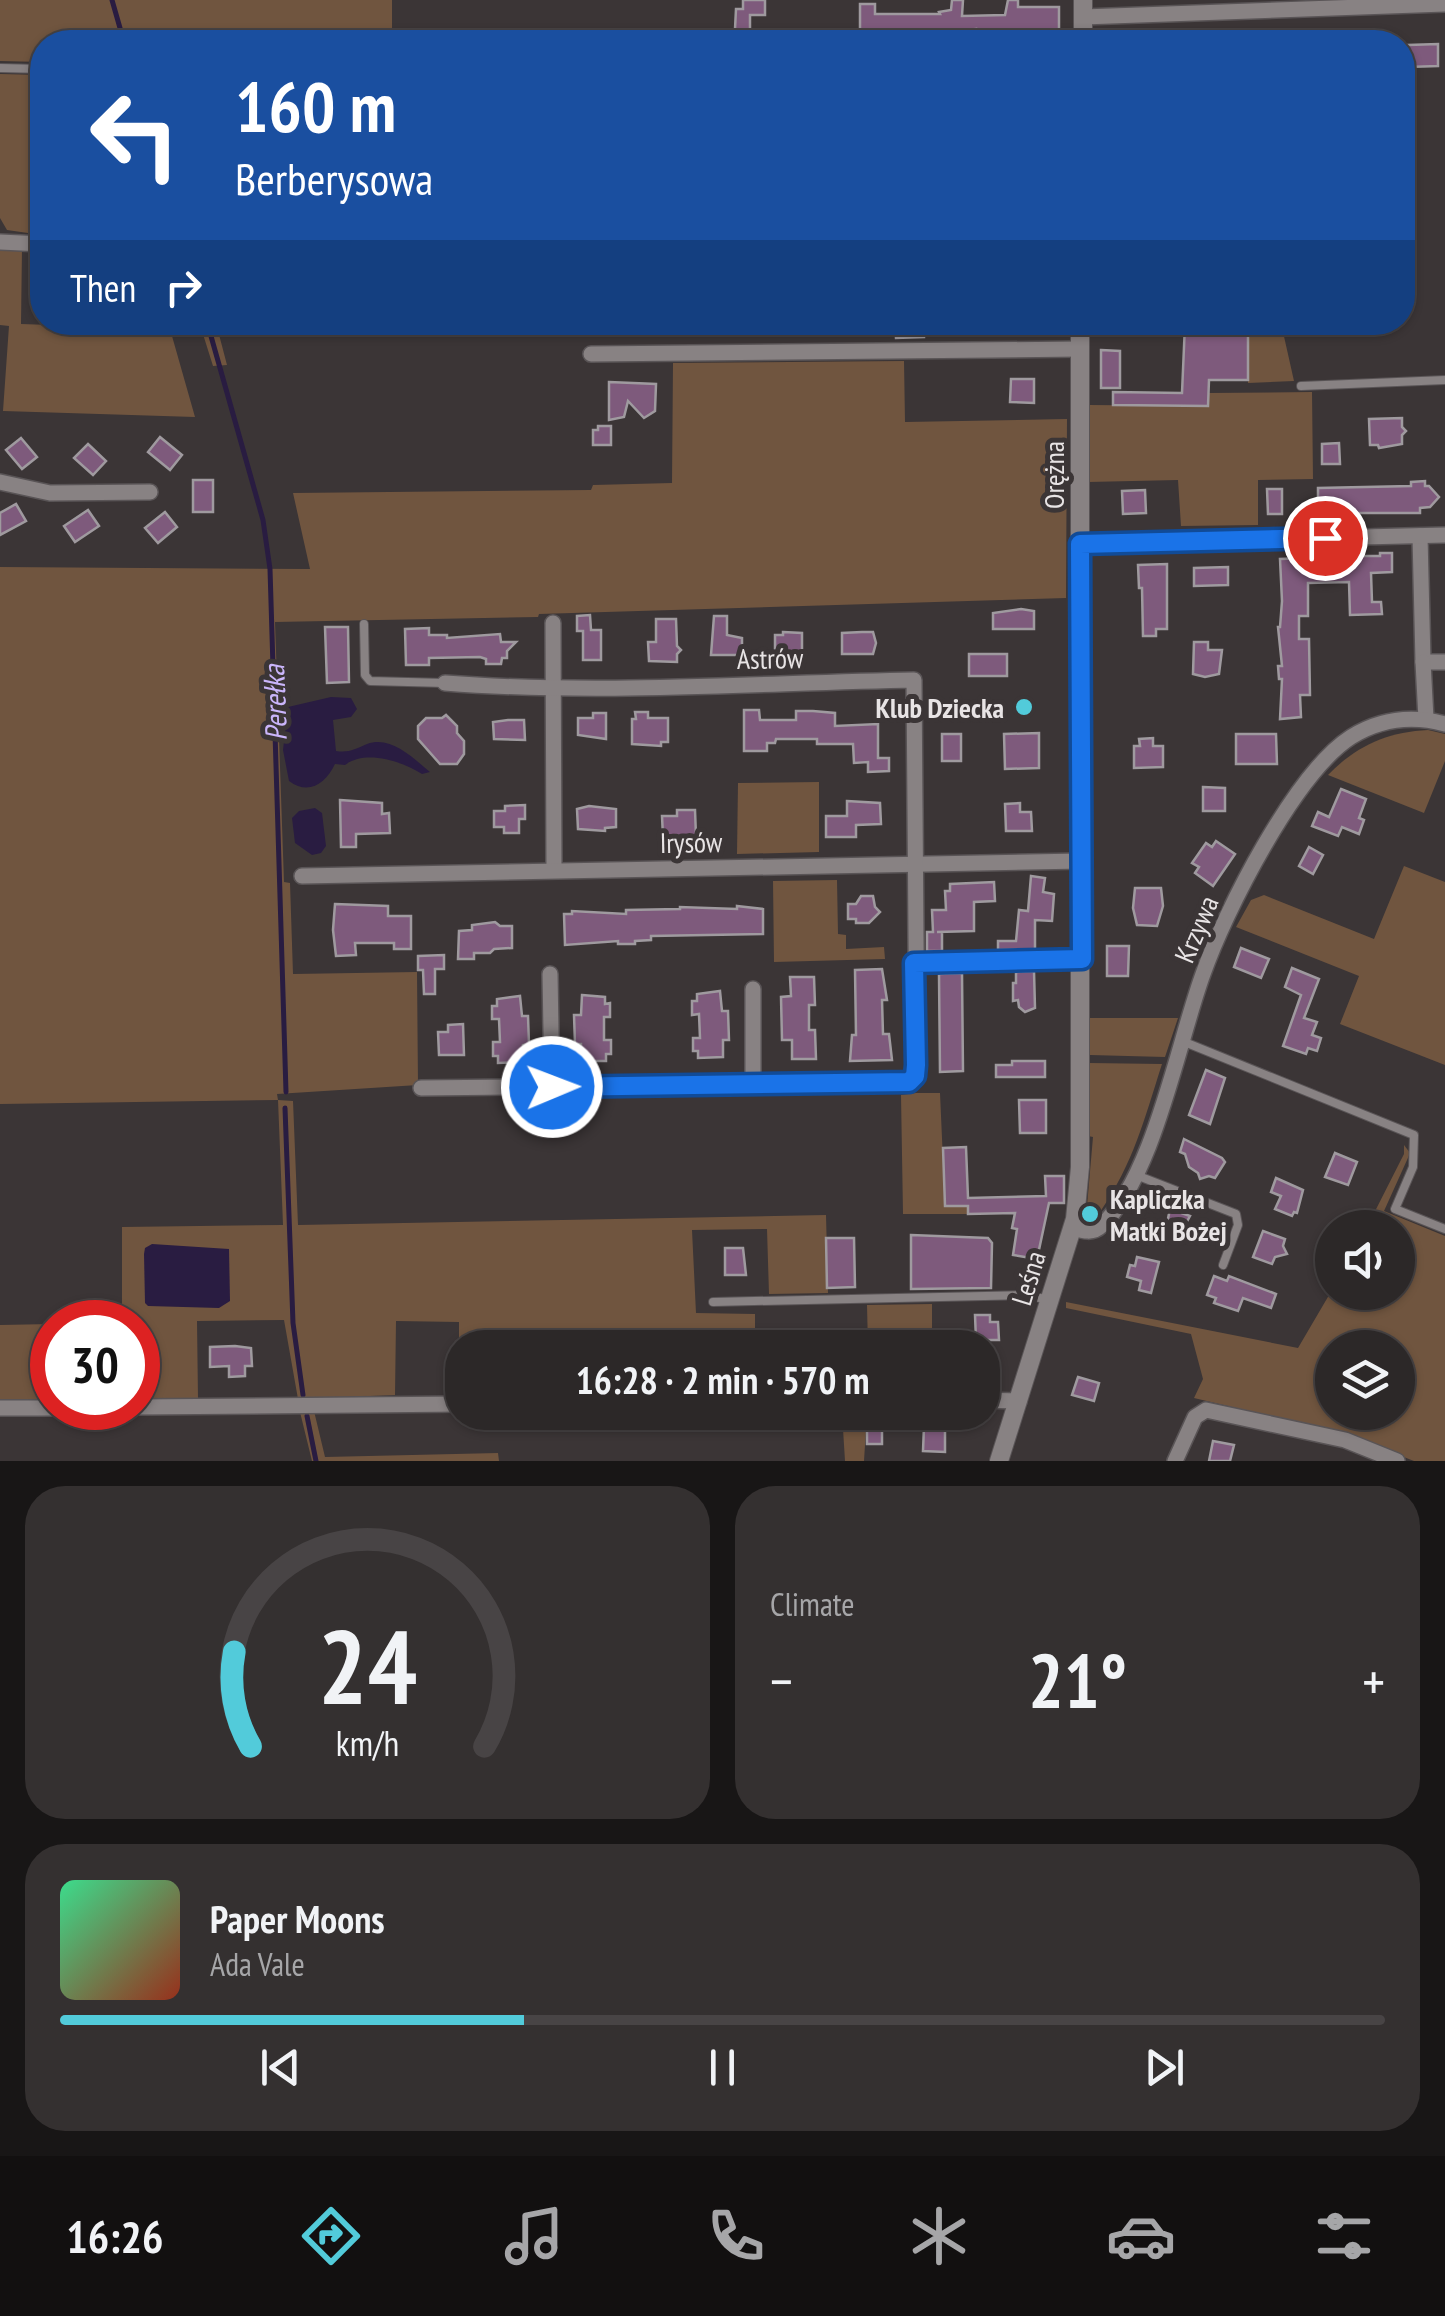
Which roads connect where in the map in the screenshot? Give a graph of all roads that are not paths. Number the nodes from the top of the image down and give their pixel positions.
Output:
1 (1445, 4) edge
2 (1083, 9) edge
3 (0, 68) edge
4 (30, 69) edge
5 (0, 242) edge
6 (30, 243) edge
7 (1080, 335) edge
8 (1079, 349) junction
9 (591, 354) dead end
10 (1445, 380) edge
11 (1302, 386) dead end
12 (0, 482) edge
13 (150, 492) dead end
14 (1420, 536) junction
15 (1445, 536) edge
16 (1080, 544) junction
17 (364, 624) dead end
18 (553, 624) dead end
19 (1424, 662) junction
20 (1445, 662) edge
21 (445, 683) joint
22 (554, 688) junction
23 (1426, 718) junction
24 (1445, 724) edge
25 (1082, 861) junction
26 (914, 864) junction
27 (554, 869) junction
28 (302, 876) dead end
29 (1082, 959) junction
30 (914, 963) junction
31 (550, 974) dead end
32 (753, 989) dead end
33 (1182, 1041) junction
34 (753, 1083) junction
35 (552, 1087) junction
36 (421, 1088) dead end
37 (1080, 1167) joint
38 (1136, 1175) junction
39 (1073, 1228) junction
40 (1445, 1229) edge
41 (1223, 1265) dead end
42 (1050, 1301) junction
43 (713, 1302) dead end
44 (1000, 1401) edge
45 (1019, 1402) junction
46 (445, 1404) edge
47 (160, 1407) edge
48 (0, 1408) edge
49 (30, 1408) edge
50 (999, 1461) edge
51 (1175, 1461) edge
52 (1397, 1461) edge

1 - 2 street
3 - 4 lane
5 - 6 street
7 - 8 street, Orężna
8 - 9 street
8 - 16 street, Orężna
10 - 11 lane
12 - 13 street
14 - 15 street
14 - 16 street
14 - 19 street
16 - 25 street, Orężna
17 - 21 lane
18 - 22 street
19 - 20 street
19 - 23 street
21 - 22 street, Astrów
22 - 26 street, Astrów
22 - 27 street
23 - 24 street, Krzywa
23 - 33 street, Krzywa
25 - 26 street, Irysów
25 - 29 street, Orężna
26 - 27 street, Irysów
26 - 30 street
27 - 28 street, Irysów
29 - 30 street
29 - 37 street, Orężna
30 - 34 street
31 - 35 street
32 - 34 street
33 - 38 street, Krzywa
33 - 40 lane
34 - 35 street
35 - 36 street
37 - 39 street, Leśna
38 - 39 street, Krzywa
38 - 41 lane
39 - 42 street, Leśna
42 - 43 lane
42 - 45 street, Leśna
44 - 45 street
45 - 50 street, Leśna
46 - 47 street
48 - 49 street
51 - 52 street

